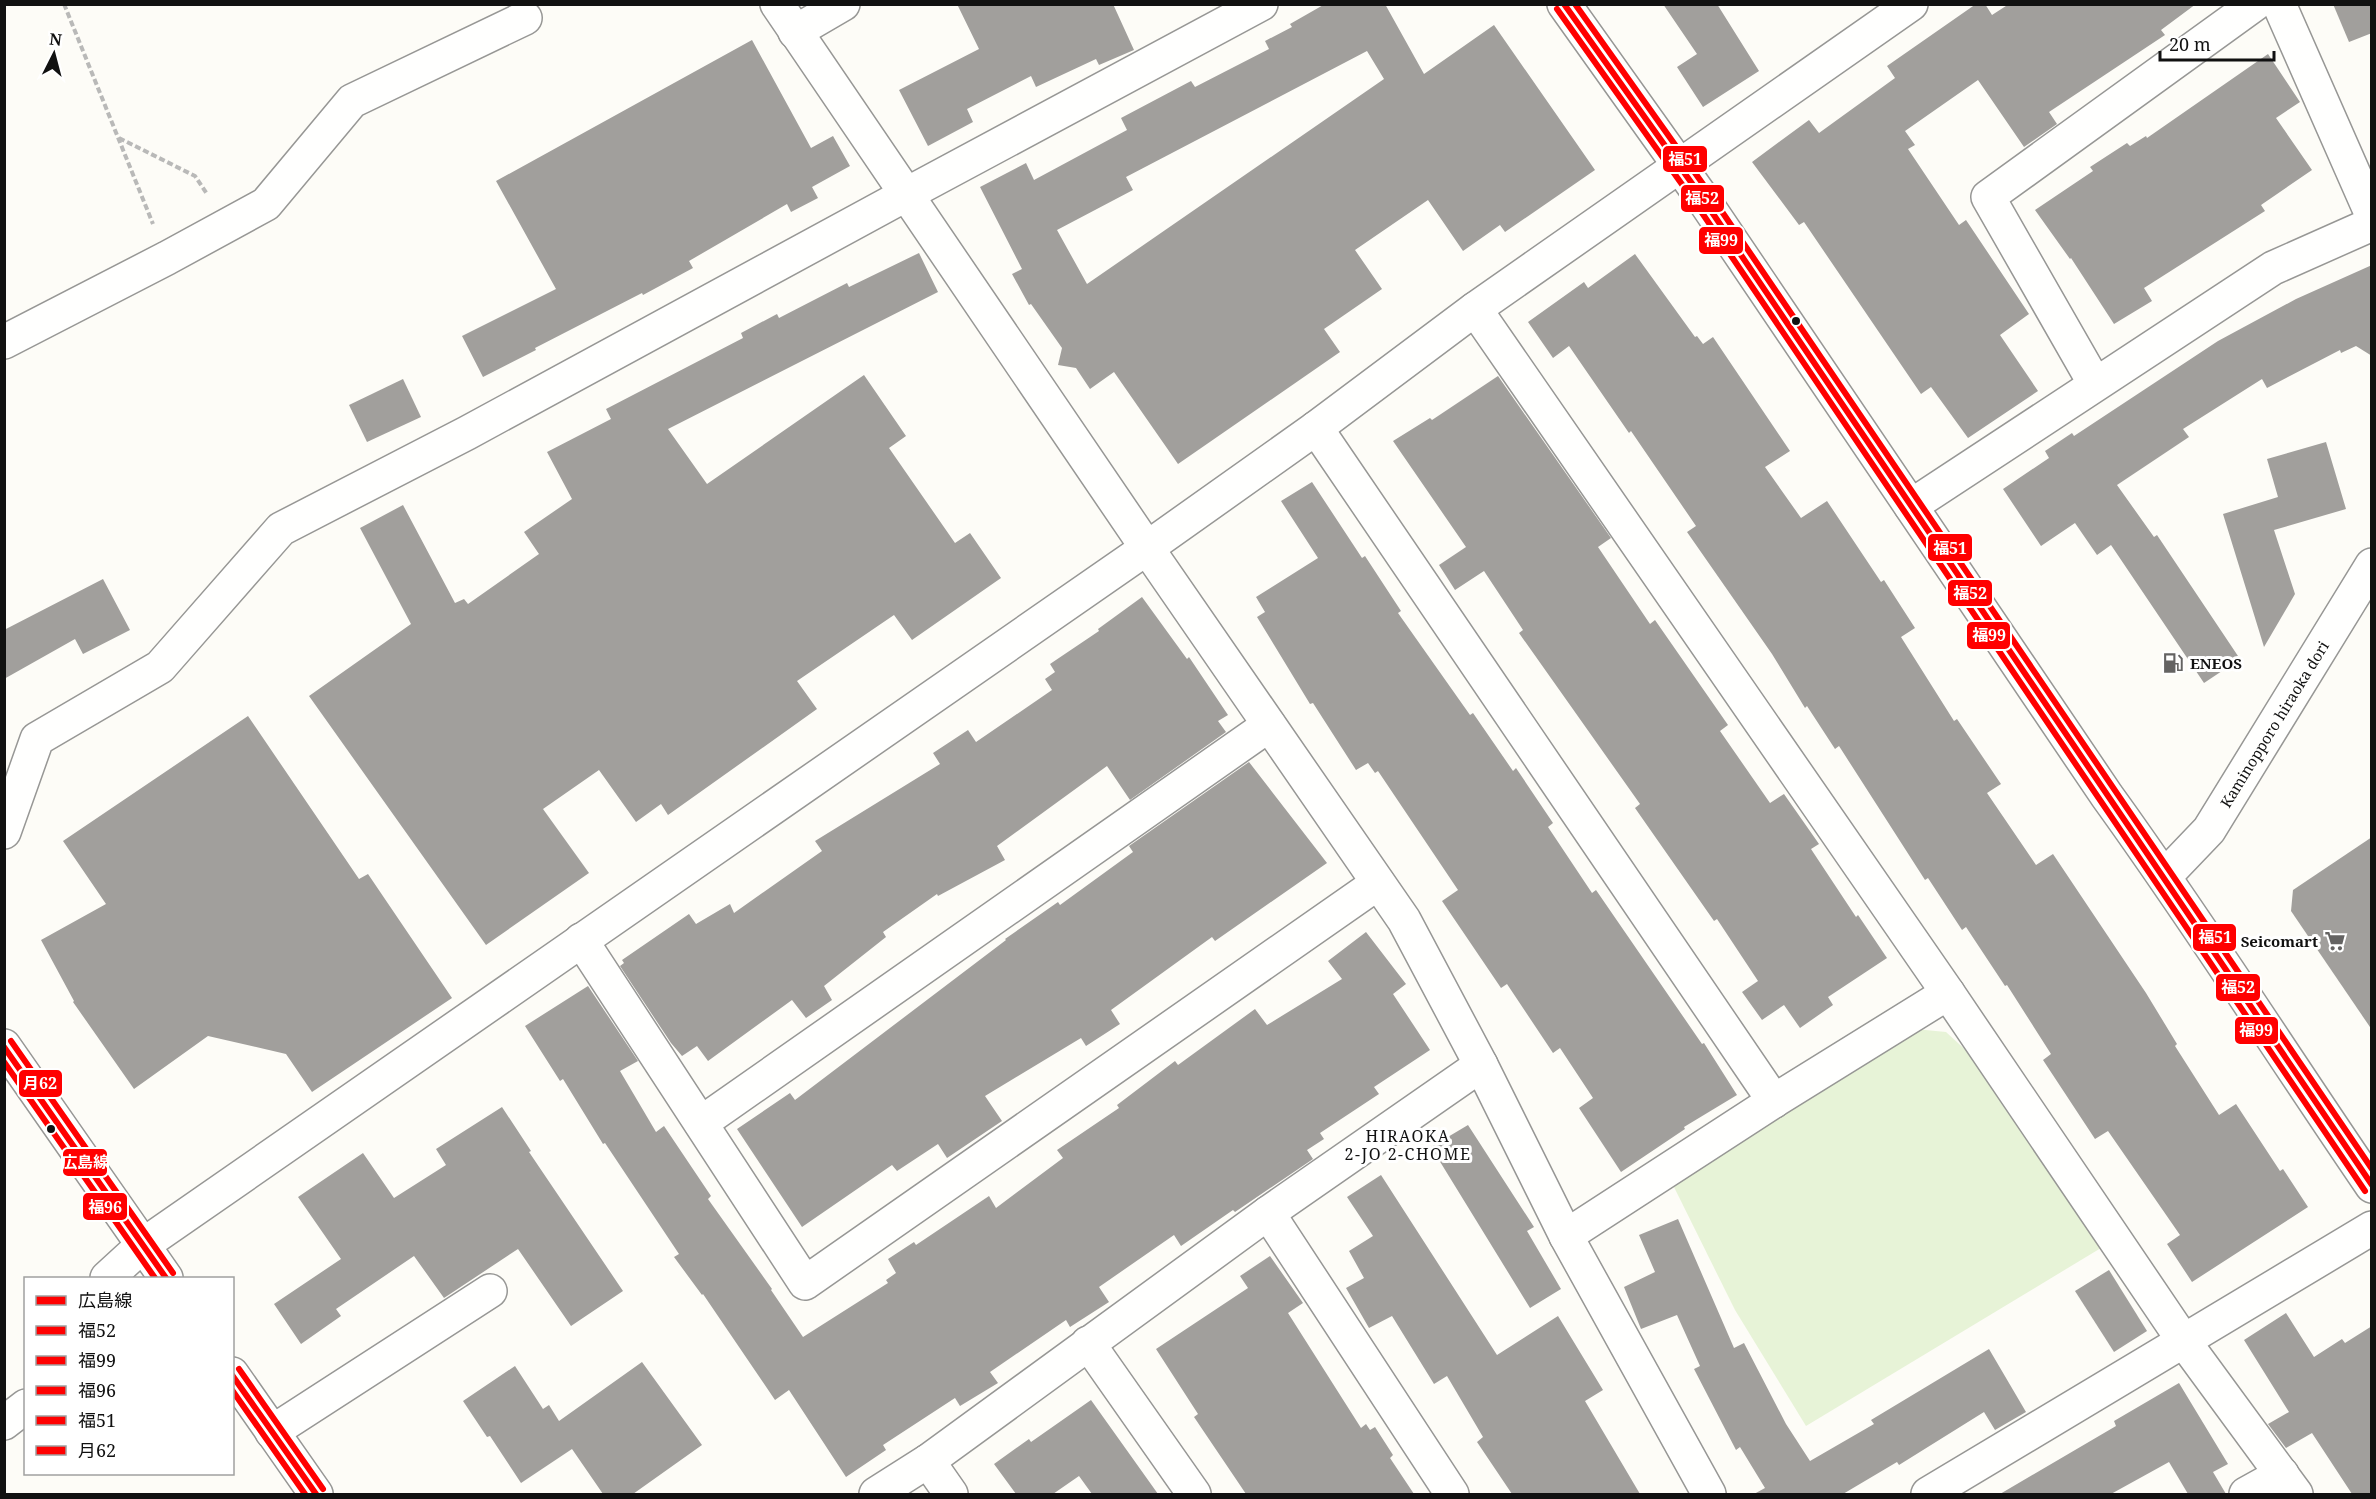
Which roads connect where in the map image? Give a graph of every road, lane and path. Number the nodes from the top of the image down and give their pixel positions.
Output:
1 (64, 4) edge
2 (777, 4) edge
3 (843, 4) edge
4 (1564, 4) edge
5 (1911, 4) edge
6 (2255, 4) edge
7 (2279, 4) edge
8 (1253, 6) edge
9 (525, 18) dead end
10 (795, 32) junction
11 (118, 137) junction
12 (1679, 166) junction
13 (907, 194) junction
14 (2372, 215) edge
15 (2372, 224) edge
16 (227, 225) junction
17 (167, 258) junction
18 (1475, 309) junction
19 (4, 342) edge
20 (2095, 384) junction
21 (1316, 428) junction
22 (1911, 506) junction
23 (1147, 548) junction
24 (2372, 565) edge
25 (1269, 725) junction
26 (4, 832) edge
27 (2165, 876) junction
28 (1378, 883) junction
29 (581, 940) junction
30 (1948, 993) junction
31 (4, 1046) edge
32 (1480, 1065) junction
33 (1774, 1101) junction
34 (701, 1123) junction
35 (2372, 1186) edge
36 (1268, 1213) junction
37 (2372, 1228) edge
38 (1566, 1236) junction
39 (142, 1245) junction
40 (108, 1277) edge
41 (165, 1277) edge
42 (490, 1291) dead end
43 (2183, 1340) junction
44 (1088, 1343) junction
45 (234, 1377) edge
46 (24, 1408) edge
47 (4, 1423) edge
48 (272, 1431) junction
49 (928, 1461) junction
50 (2289, 1484) edge
51 (316, 1494) edge
52 (876, 1494) edge
53 (951, 1494) edge
54 (1194, 1494) edge
55 (1452, 1494) edge
56 (1709, 1494) edge
57 (1928, 1494) edge
58 (2246, 1494) edge

1 - 11 path
2 - 10 street
3 - 10 street
4 - 12 street
5 - 12 street
6 - 20 street
7 - 14 street
8 - 13 street
9 - 16 street
10 - 13 street
11 - 16 path
11 - 17 path
12 - 18 street
12 - 22 street
13 - 23 street
13 - 26 street
15 - 20 street
16 - 17 street
17 - 19 street
18 - 21 street
18 - 30 street
20 - 22 street
21 - 23 street
21 - 33 street
22 - 27 street
23 - 25 street
23 - 29 street
24 - 27 street, Kaminopporo hiraoka dori
25 - 28 street
25 - 34 street
27 - 35 street
28 - 32 street
28 - 34 street
29 - 34 street
29 - 39 street
30 - 33 street
30 - 43 street
31 - 39 street
32 - 36 street
32 - 38 street
33 - 38 street
36 - 44 street
36 - 55 street
37 - 43 street
38 - 56 street
39 - 40 street
39 - 41 street
42 - 48 street
43 - 50 street
43 - 57 street
44 - 49 street
44 - 54 street
45 - 48 street
46 - 47 street
48 - 51 street
49 - 52 street
49 - 53 street
50 - 58 street

